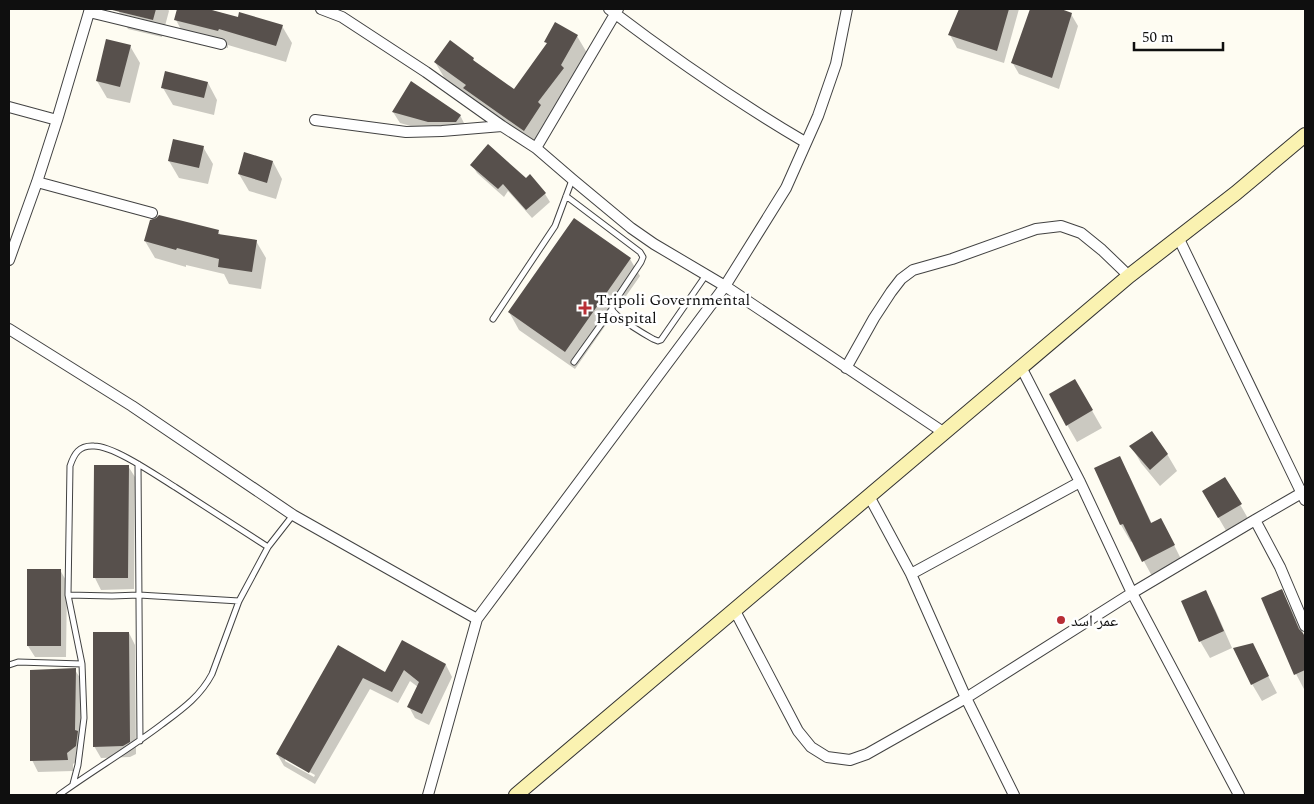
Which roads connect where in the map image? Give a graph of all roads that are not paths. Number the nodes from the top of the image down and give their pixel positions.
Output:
1 (321, 9) edge
2 (847, 9) edge
3 (89, 10) edge
4 (614, 10) edge
5 (344, 13) edge
6 (221, 44) dead end
7 (9, 107) edge
8 (58, 120) junction
9 (315, 120) dead end
10 (502, 126) junction
11 (1305, 136) edge
12 (806, 142) junction
13 (536, 148) junction
14 (572, 179) junction
15 (37, 182) junction
16 (566, 196) junction
17 (152, 213) dead end
18 (1178, 237) junction
19 (9, 260) edge
20 (706, 274) junction
21 (1129, 276) junction
22 (725, 286) junction
23 (612, 309) junction
24 (493, 319) dead end
25 (9, 329) edge
26 (574, 362) dead end
27 (1021, 367) junction
28 (846, 368) junction
29 (943, 432) junction
30 (138, 464) junction
31 (1080, 482) junction
32 (1304, 494) edge
33 (869, 496) junction
34 (293, 515) junction
35 (1255, 520) junction
36 (268, 547) junction
37 (910, 574) junction
38 (1132, 593) junction
39 (68, 595) junction
40 (139, 595) junction
41 (239, 601) junction
42 (734, 609) junction
43 (477, 619) junction
44 (1305, 626) edge
45 (82, 664) junction
46 (9, 665) edge
47 (966, 698) junction
48 (140, 741) junction
49 (72, 785) junction
50 (59, 795) edge
51 (428, 795) edge
52 (516, 795) edge
53 (1014, 795) edge
54 (1239, 795) edge

1 - 5 street
2 - 12 street
3 - 6 street
3 - 8 street
4 - 12 street
4 - 13 street
5 - 10 street
7 - 8 street
8 - 15 street
9 - 10 street
10 - 13 street
11 - 18 main road
12 - 22 street
13 - 14 street
14 - 16 lane
14 - 20 street
15 - 17 street
15 - 19 street
16 - 23 lane
16 - 24 lane
18 - 21 main road
18 - 32 street
20 - 22 street
20 - 23 lane
21 - 27 main road
21 - 28 street
22 - 28 street
22 - 43 street
23 - 26 lane
25 - 34 street
27 - 29 main road
27 - 31 street
28 - 29 street
29 - 33 main road
30 - 36 lane
30 - 39 lane
30 - 40 lane
31 - 37 street
31 - 38 street
32 - 35 street
33 - 37 street
33 - 42 main road
34 - 36 lane
34 - 43 street
35 - 38 street
35 - 44 street
36 - 41 lane
37 - 47 street
38 - 47 street
38 - 54 street
39 - 40 lane
39 - 45 lane
40 - 41 lane
40 - 48 lane
41 - 48 lane
42 - 47 street
42 - 52 main road
43 - 51 street
45 - 46 lane
45 - 49 lane
47 - 53 street
48 - 49 lane
49 - 50 lane

